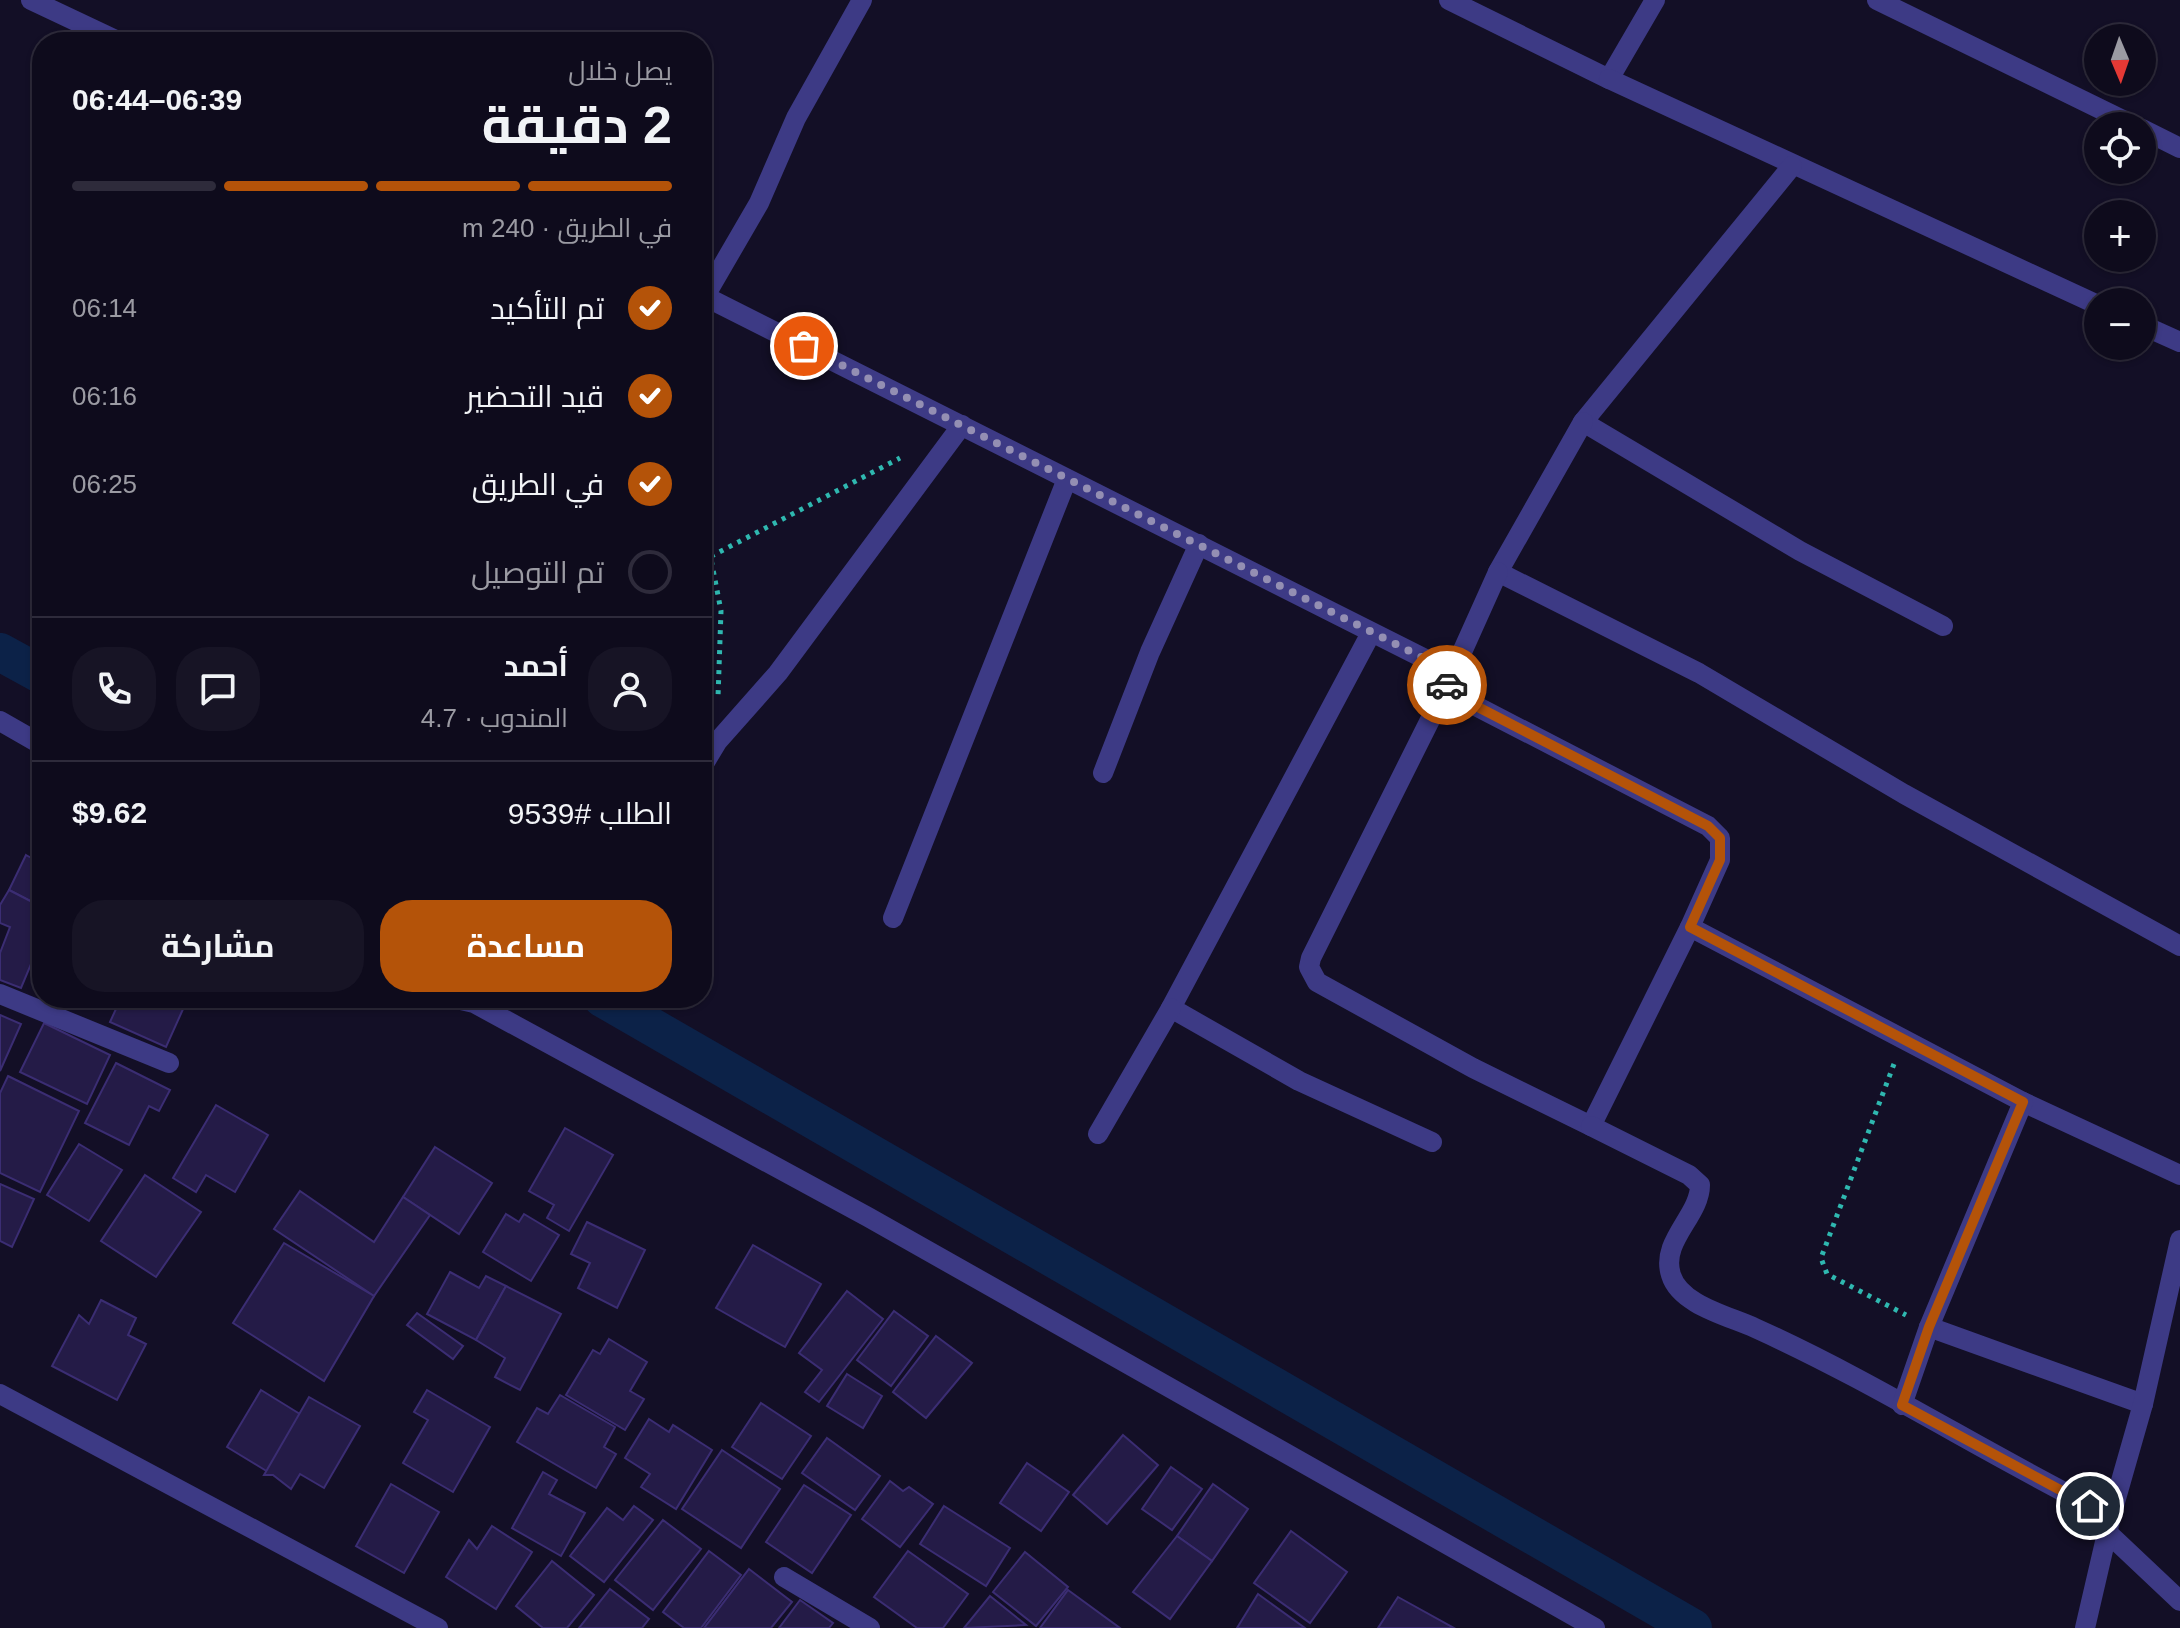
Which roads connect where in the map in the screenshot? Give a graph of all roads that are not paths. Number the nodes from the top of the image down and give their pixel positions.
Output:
1 (31, 0) edge
2 (862, 0) edge
3 (1449, 0) edge
4 (1655, 0) edge
5 (1877, 0) edge
6 (99, 32) edge
7 (1609, 79) junction
8 (2106, 112) edge
9 (2156, 136) edge
10 (2180, 148) edge
11 (1792, 166) junction
12 (712, 282) edge
13 (2084, 299) edge
14 (712, 300) edge
15 (2156, 331) edge
16 (2180, 342) edge
17 (1583, 422) junction
18 (962, 425) junction
19 (1067, 479) junction
20 (1199, 544) junction
21 (1498, 572) junction
22 (1943, 626) dead end
23 (1371, 633) junction
24 (1448, 681) junction
25 (0, 721) edge
26 (712, 736) edge
27 (32, 739) edge
28 (1103, 773) dead end
29 (893, 918) dead end
30 (1690, 927) junction
31 (2180, 946) edge
32 (0, 994) edge
33 (32, 1007) edge
34 (34, 1008) edge
35 (483, 1008) edge
36 (1171, 1008) junction
37 (169, 1063) dead end
38 (2023, 1102) junction
39 (1591, 1126) junction
40 (1098, 1134) dead end
41 (1432, 1142) dead end
42 (2180, 1175) edge
43 (2180, 1240) edge
44 (1929, 1327) junction
45 (0, 1394) edge
46 (2143, 1404) junction
47 (1902, 1405) junction
48 (2110, 1525) junction
49 (784, 1577) dead end
50 (2180, 1601) edge
51 (438, 1628) edge
52 (870, 1628) edge
53 (1595, 1628) edge
54 (2085, 1628) edge

1 - 6 street
2 - 12 street
3 - 7 street
4 - 7 street
5 - 8 street
7 - 11 street
9 - 10 street
11 - 13 street
11 - 17 street
14 - 18 street
15 - 16 street
17 - 21 street
17 - 22 street
18 - 19 street
18 - 26 street
19 - 20 street
19 - 29 street
20 - 23 street
20 - 28 street
21 - 24 street
21 - 31 street
23 - 24 street
23 - 36 street
24 - 30 street
24 - 39 street
25 - 27 street
30 - 38 street
30 - 39 street
32 - 33 street
34 - 37 street
35 - 53 street
36 - 40 street
36 - 41 street
38 - 42 street
38 - 44 street
39 - 47 street
43 - 46 street
44 - 46 street
44 - 47 street
45 - 51 street
46 - 48 street
47 - 48 street
48 - 50 street
48 - 54 street
49 - 52 street

